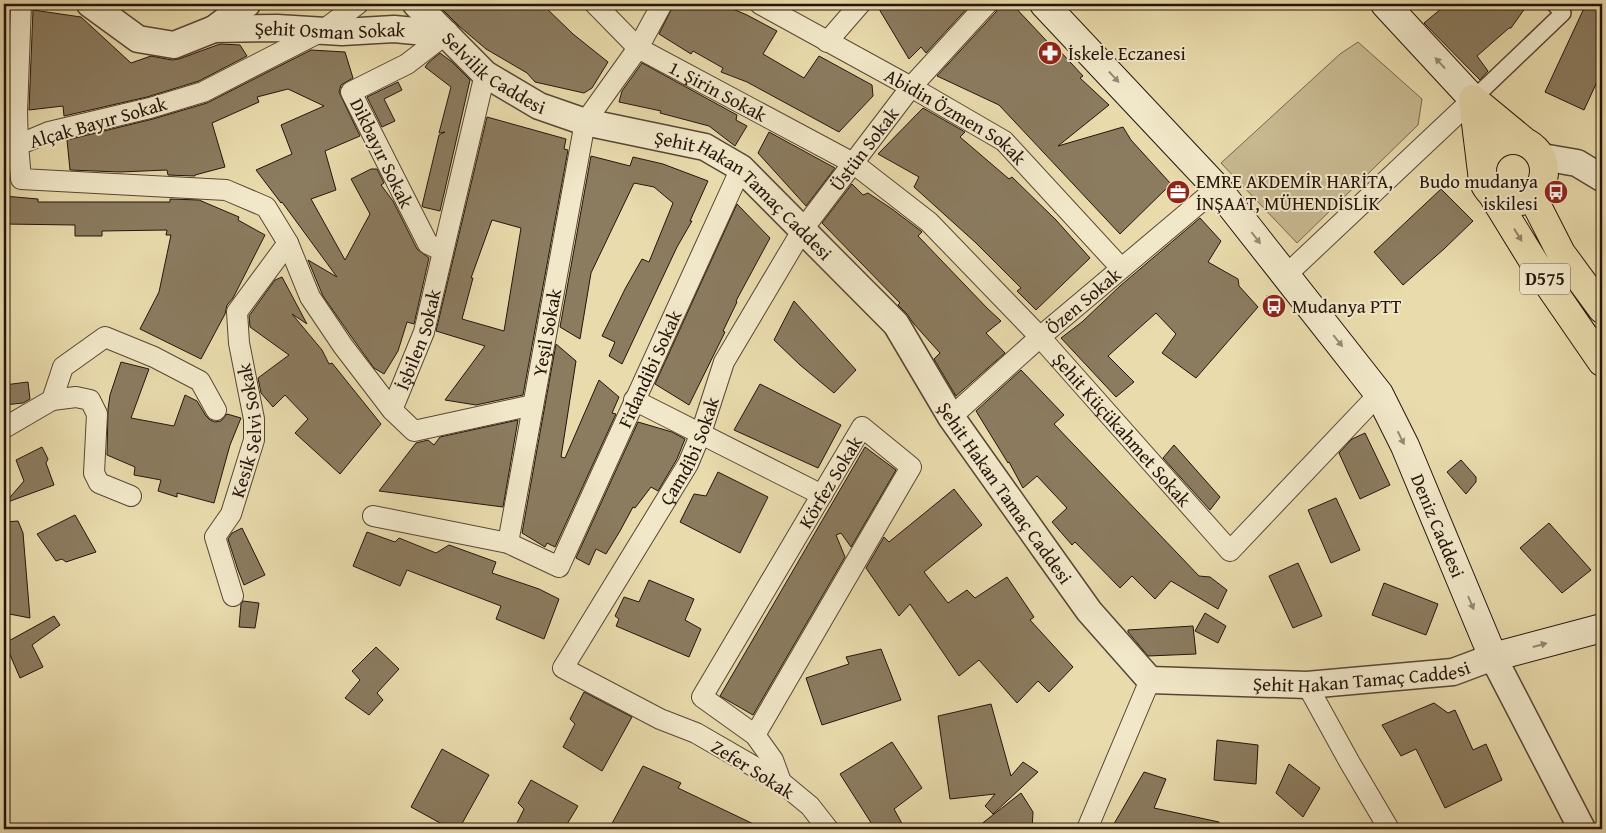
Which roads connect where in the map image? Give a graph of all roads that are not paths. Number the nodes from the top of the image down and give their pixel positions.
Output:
1 (20, 4) edge
2 (90, 4) edge
3 (247, 4) edge
4 (358, 4) edge
5 (416, 4) edge
6 (595, 4) edge
7 (662, 4) edge
8 (760, 4) edge
9 (860, 4) edge
10 (987, 4) edge
11 (1044, 4) edge
12 (1385, 4) edge
13 (1554, 4) edge
14 (214, 29) junction
15 (322, 31) junction
16 (446, 34) junction
17 (827, 42) junction
18 (638, 48) junction
19 (485, 74) junction
20 (911, 87) junction
21 (1473, 99) junction
22 (585, 122) junction
23 (18, 145) junction
24 (1533, 150) junction
25 (853, 163) junction
26 (741, 168) junction
27 (12, 176) edge
28 (1602, 178) edge
29 (1487, 183) junction
30 (1217, 188) junction
31 (1532, 196) junction
32 (804, 229) junction
33 (288, 243) junction
34 (443, 251) junction
35 (1121, 268) junction
36 (1286, 276) junction
37 (1602, 309) edge
38 (1040, 337) junction
39 (1602, 362) edge
40 (1379, 394) junction
41 (52, 400) junction
42 (634, 400) junction
43 (533, 405) junction
44 (216, 410) dead end
45 (392, 410) junction
46 (951, 416) junction
47 (4, 428) edge
48 (701, 433) junction
49 (822, 495) junction
50 (131, 496) dead end
51 (374, 516) dead end
52 (508, 543) junction
53 (233, 596) dead end
54 (1602, 628) edge
55 (1493, 658) junction
56 (563, 668) joint
57 (1150, 680) junction
58 (1307, 685) junction
59 (755, 735) junction
60 (781, 782) junction
61 (828, 829) edge
62 (1087, 829) edge
63 (1390, 829) edge
64 (1582, 829) edge

1 - 23 street
2 - 14 street, Şehit Osman Sokak
3 - 14 street, Şehit Osman Sokak
4 - 15 street, Alçak Bayır Sokak
5 - 16 street, Selvilik Caddesi
6 - 18 street, 1. Şirin Sokak
7 - 18 street
8 - 17 street, Abidin Özmen Sokak
9 - 17 street
10 - 20 street, Üstün Sokak
11 -> 30 main road, Deniz Caddesi
21 -> 12 main road
13 - 21 street
14 - 15 street, Şehit Osman Sokak
15 - 16 street, Şehit Osman Sokak
15 - 23 street, Alçak Bayır Sokak
16 - 19 street, Selvilik Caddesi
16 - 34 street, Dikbayır Sokak
17 - 20 street, Abidin Özmen Sokak
18 - 22 street
18 - 25 street, 1. Şirin Sokak
19 - 22 street, Selvilik Caddesi
19 - 34 street, İşbilen Sokak
20 - 25 street, Üstün Sokak
20 - 35 street, Abidin Özmen Sokak
21 - 24 highway
21 - 29 highway
21 - 36 street
22 - 26 street, Şehit Hakan Tamaç Caddesi
22 - 43 street, Yeşil Sokak
23 - 27 street, Alçak Bayır Sokak
24 - 28 street
24 - 29 highway
24 - 31 highway
25 - 32 street, Üstün Sokak
25 - 38 street, Şehit Küçükahmet Sokak
26 - 32 street, Şehit Hakan Tamaç Caddesi
26 - 42 street, Fidandibi Sokak
27 - 33 street, Alçak Bayır Sokak
29 - 31 highway
29 -> 39 highway, D575
30 - 35 street, Özen Sokak
30 -> 36 main road, Deniz Caddesi
31 - 37 highway, D575
32 - 46 street, Şehit Hakan Tamaç Caddesi
32 - 48 street, Çamdibi Sokak
33 - 45 street, İşbilen Sokak
33 - 53 street, Kesik Selvi Sokak
34 - 45 street, İşbilen Sokak
35 - 38 street, Özen Sokak
36 -> 40 main road, Deniz Caddesi
38 - 40 street, Şehit Küçükahmet Sokak
38 - 46 street, Özen Sokak
40 -> 55 main road, Deniz Caddesi
41 - 44 street, Kesik Selvi Sokak
41 - 47 street
41 - 50 street
42 - 48 street
42 - 52 street, Fidandibi Sokak
43 - 45 street
43 - 52 street, Yeşil Sokak
46 - 57 street, Şehit Hakan Tamaç Caddesi
48 - 49 street
48 - 56 street, Çamdibi Sokak
49 - 59 street, Körfez Sokak
49 - 59 street, Körfez Sokak
51 - 52 street
55 -> 54 main road
55 - 58 street, Şehit Hakan Tamaç Caddesi
55 - 64 street, Deniz Caddesi
56 - 60 street, Zefer Sokak
57 - 58 street, Şehit Hakan Tamaç Caddesi
57 - 62 street
58 - 63 street
59 - 60 street, Körfez Sokak
60 - 61 street, Zefer Sokak

